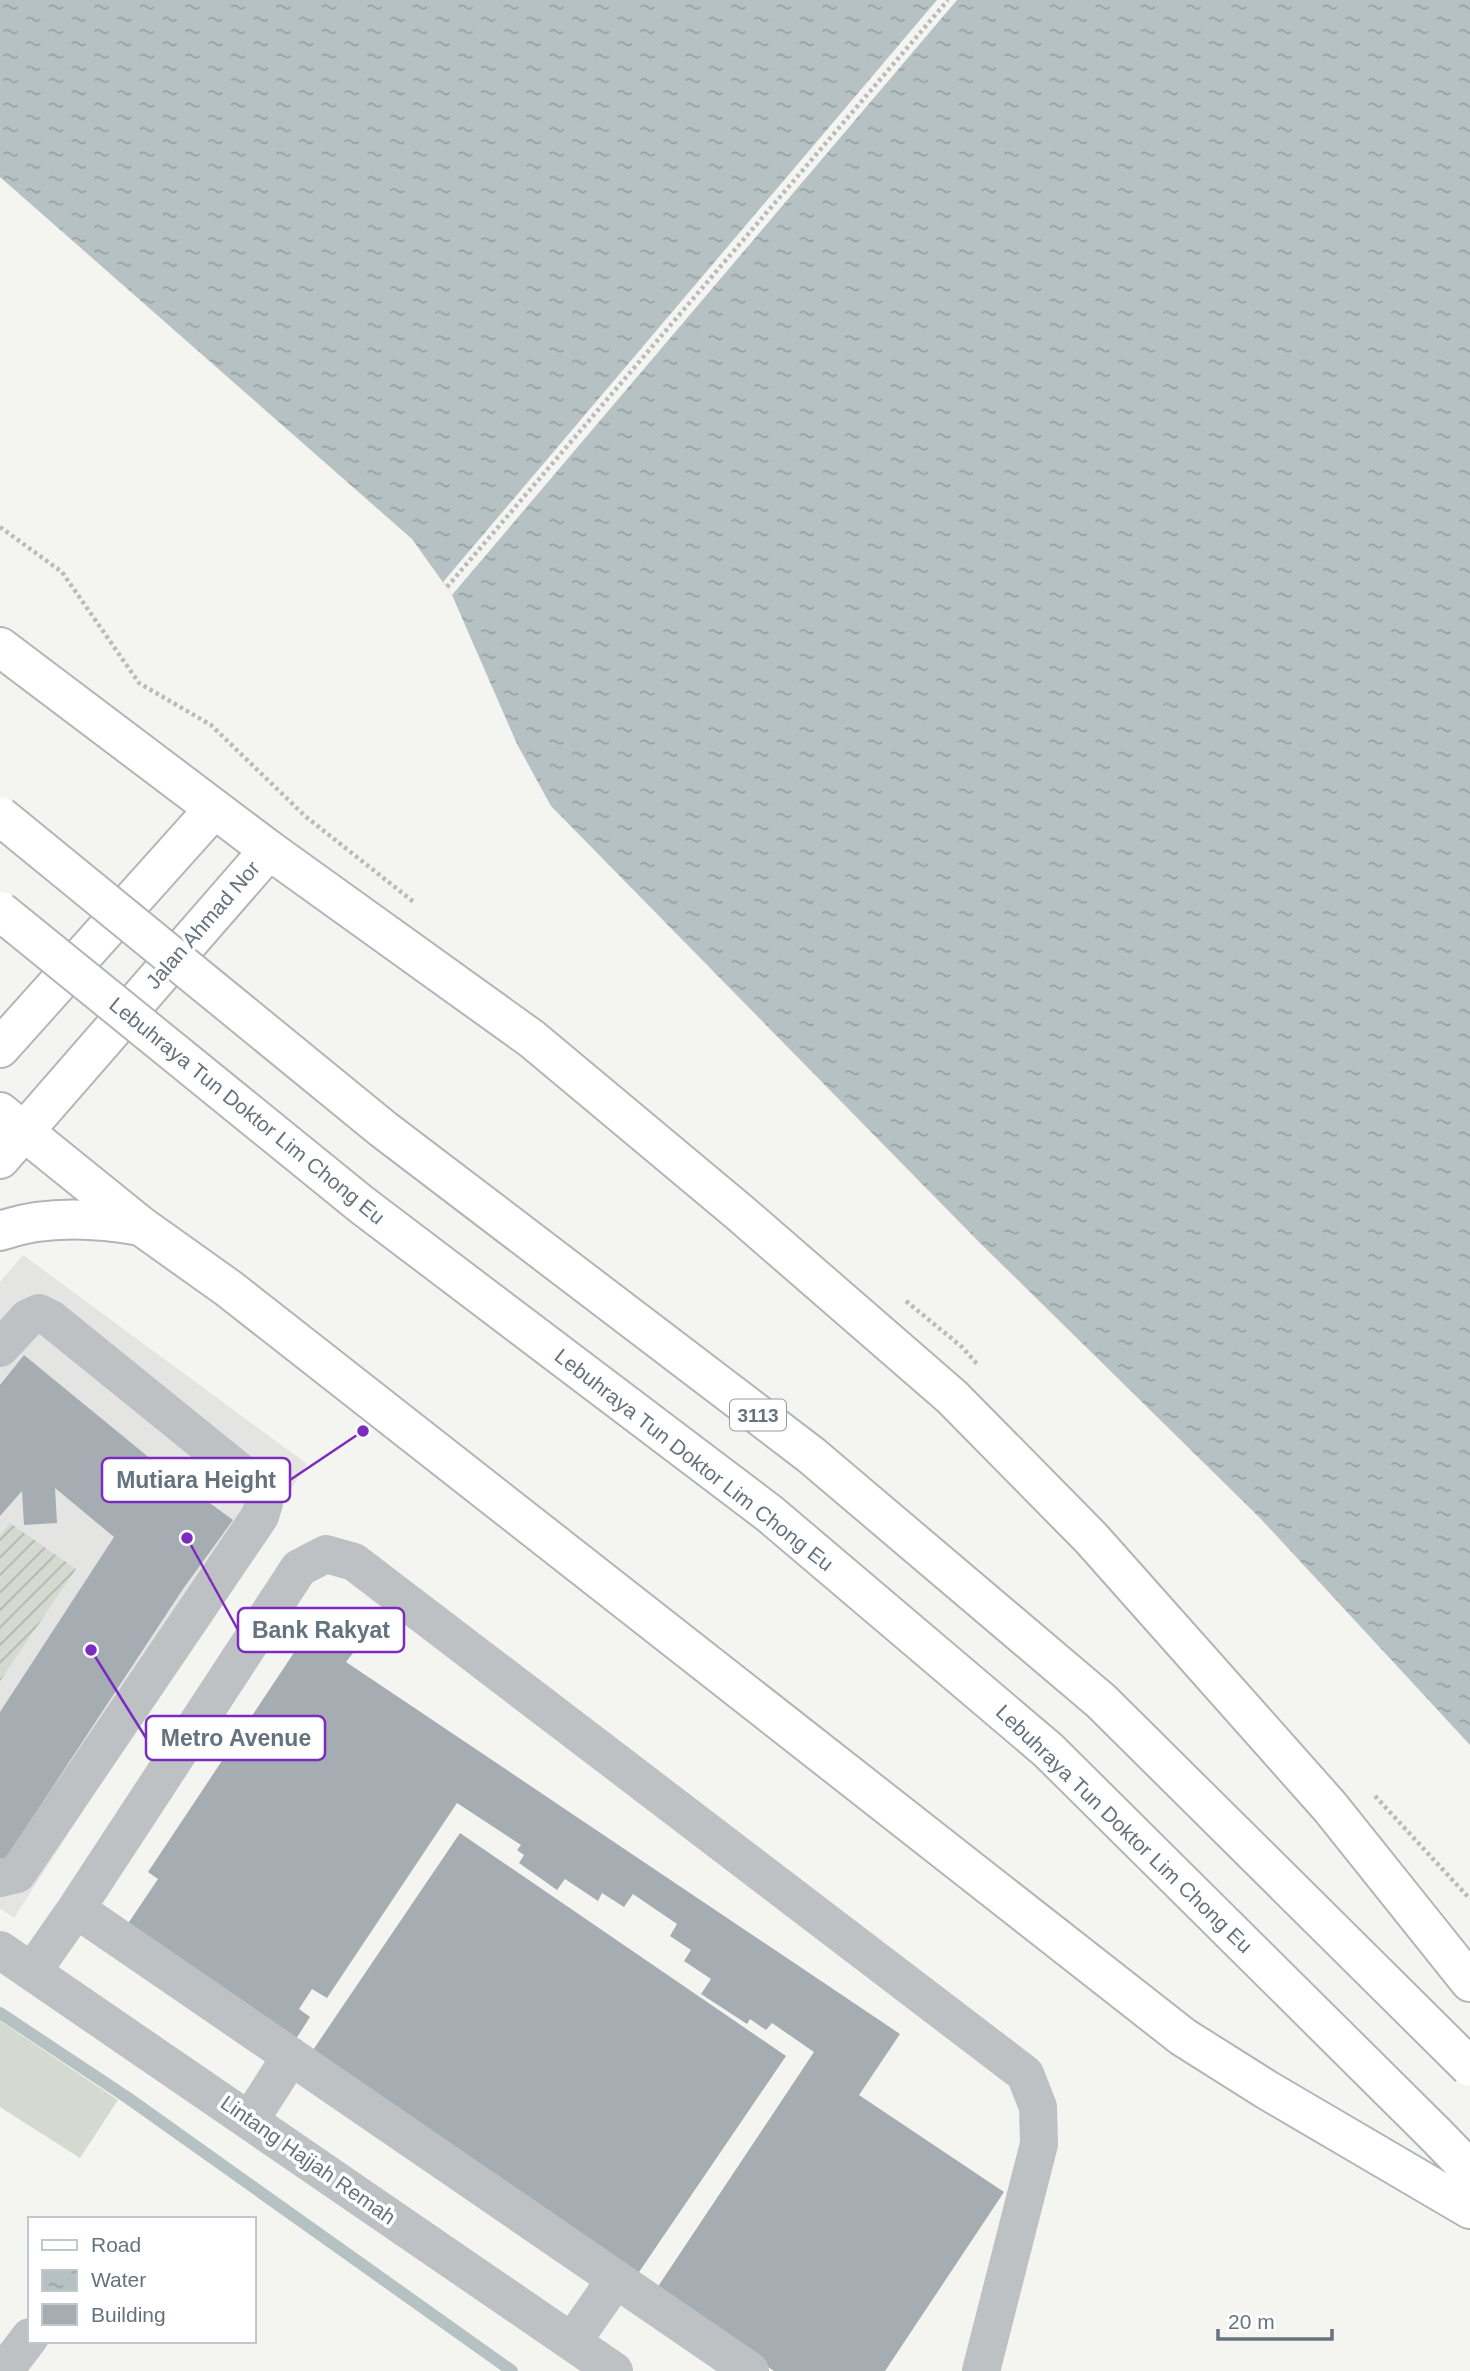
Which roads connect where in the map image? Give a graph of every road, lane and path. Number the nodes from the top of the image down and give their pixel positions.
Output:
1 (948, 0) edge
2 (447, 587) dead end
3 (0, 647) edge
4 (214, 809) junction
5 (0, 816) edge
6 (269, 850) junction
7 (0, 911) edge
8 (0, 1048) edge
9 (8, 1134) edge
10 (141, 1226) junction
11 (0, 1231) edge
12 (0, 1348) edge
13 (0, 1878) edge
14 (76, 1909) junction
15 (0, 1950) edge
16 (32, 1972) junction
17 (1470, 1982) edge
18 (291, 2056) junction
19 (1470, 2067) edge
20 (250, 2120) junction
21 (1470, 2170) edge
22 (1470, 2209) edge
23 (616, 2278) junction
24 (572, 2342) junction
25 (614, 2371) edge
26 (750, 2371) edge
27 (981, 2371) edge

1 - 2 path
3 - 4 main road
4 - 6 main road
4 - 8 main road
5 - 19 main road, 3113, bridge
6 - 9 main road, Jalan Ahmad Nor
6 - 17 main road
7 - 21 main road, Lebuhraya Tun Doktor Lim Chong Eu, bridge
9 - 10 main road
10 - 11 main road
10 - 22 main road
12 - 13 street
14 - 16 street
14 - 18 street
14 - 27 street
15 - 16 street, Lintang Hajjah Remah
16 - 20 street, Lintang Hajjah Remah
18 - 20 street
18 - 23 street
20 - 24 street, Lintang Hajjah Remah
23 - 24 street
23 - 26 street
24 - 25 street, Lintang Hajjah Remah

